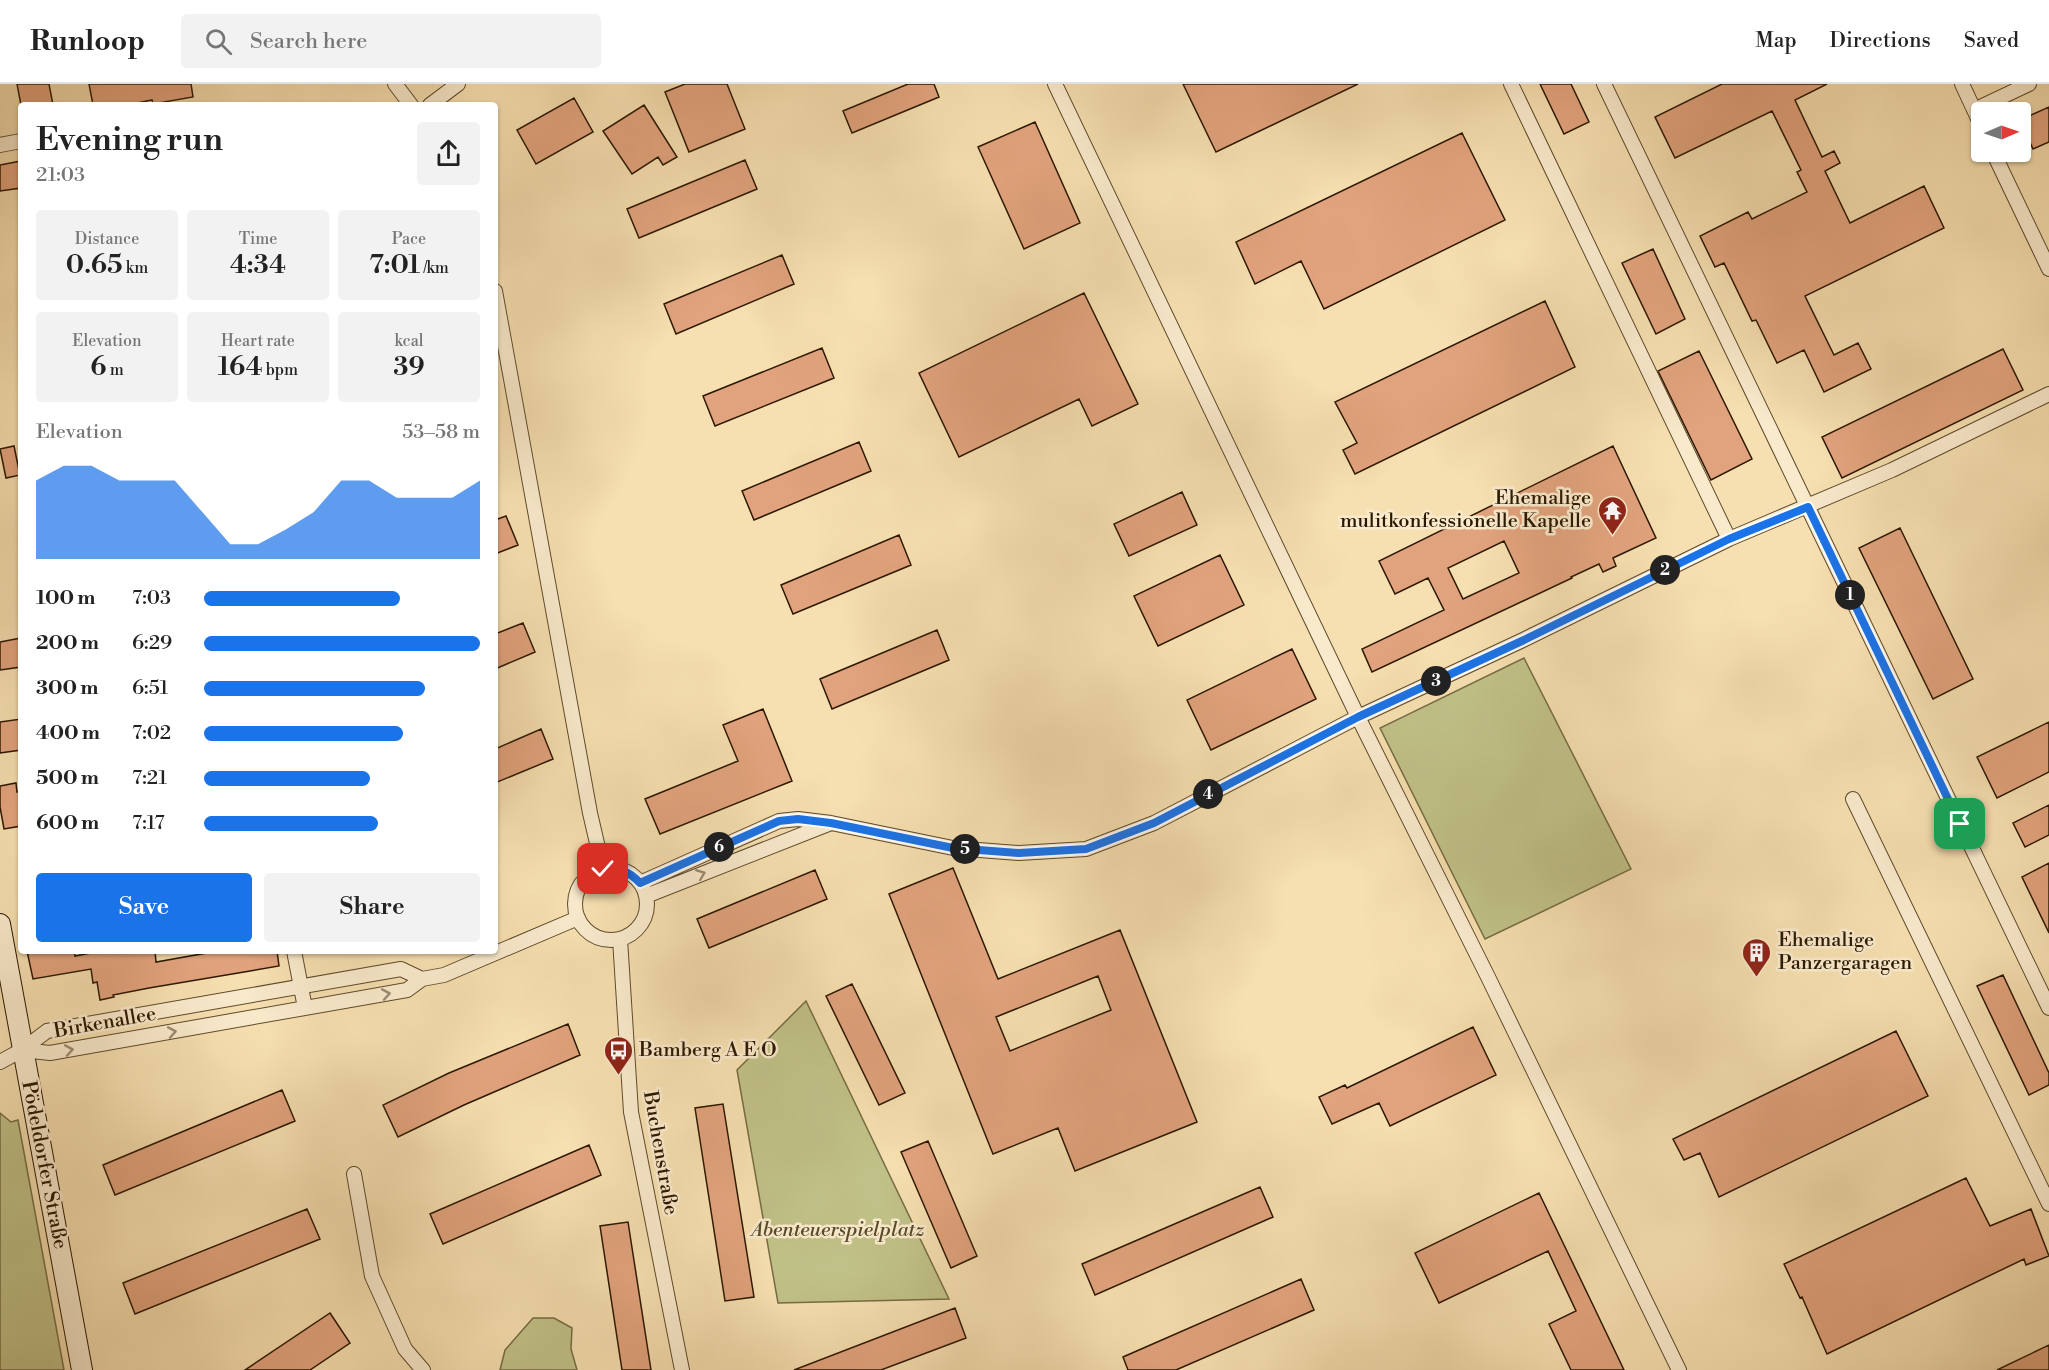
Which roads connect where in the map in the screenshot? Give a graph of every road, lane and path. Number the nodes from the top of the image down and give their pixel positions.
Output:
1 (395, 84) edge
2 (458, 84) edge
3 (1055, 84) edge
4 (1511, 84) edge
5 (1604, 84) edge
6 (1962, 84) edge
7 (2030, 84) edge
8 (409, 102) edge
9 (434, 102) edge
10 (1991, 102) edge
11 (1971, 104) edge
12 (18, 142) edge
13 (0, 145) edge
14 (1998, 162) edge
15 (2049, 269) edge
16 (498, 307) edge
17 (2049, 394) edge
18 (1808, 507) junction
19 (1729, 539) junction
20 (1358, 717) junction
21 (1853, 799) dead end
22 (831, 823) junction
23 (603, 869) junction
24 (640, 883) junction
25 (646, 896) junction
26 (578, 918) junction
27 (0, 924) edge
28 (620, 939) junction
29 (498, 952) edge
30 (295, 954) edge
31 (493, 954) edge
32 (422, 980) junction
33 (301, 986) junction
34 (305, 1008) junction
35 (2049, 1008) edge
36 (22, 1050) junction
37 (0, 1062) edge
38 (354, 1174) dead end
39 (2049, 1204) edge
40 (82, 1370) edge
41 (423, 1370) edge
42 (682, 1370) edge
43 (1679, 1370) edge

1 - 8 street
2 - 9 street
3 - 20 street
4 - 19 street
5 - 18 street
6 - 11 street
7 - 10 street
12 - 13 street
14 - 15 street
16 - 23 street
17 - 18 street
18 - 19 street
18 - 35 street
19 - 20 street
20 - 22 street
20 - 43 street
21 - 39 street
22 - 24 street
25 -> 22 street
23 - 24 street
23 - 26 street
24 - 25 street
25 - 28 street
26 - 28 street
26 - 29 street, Birkenallee
27 - 36 main road, Pödeldorfer Straße
28 - 42 street, Buchenstraße
30 - 33 street
31 - 32 street, Birkenallee
32 - 33 street, Birkenallee
34 -> 32 street, Birkenallee
33 - 34 street
33 - 36 street, Birkenallee
36 -> 34 street, Birkenallee
36 - 37 street
36 - 40 main road, Pödeldorfer Straße
38 - 41 street

